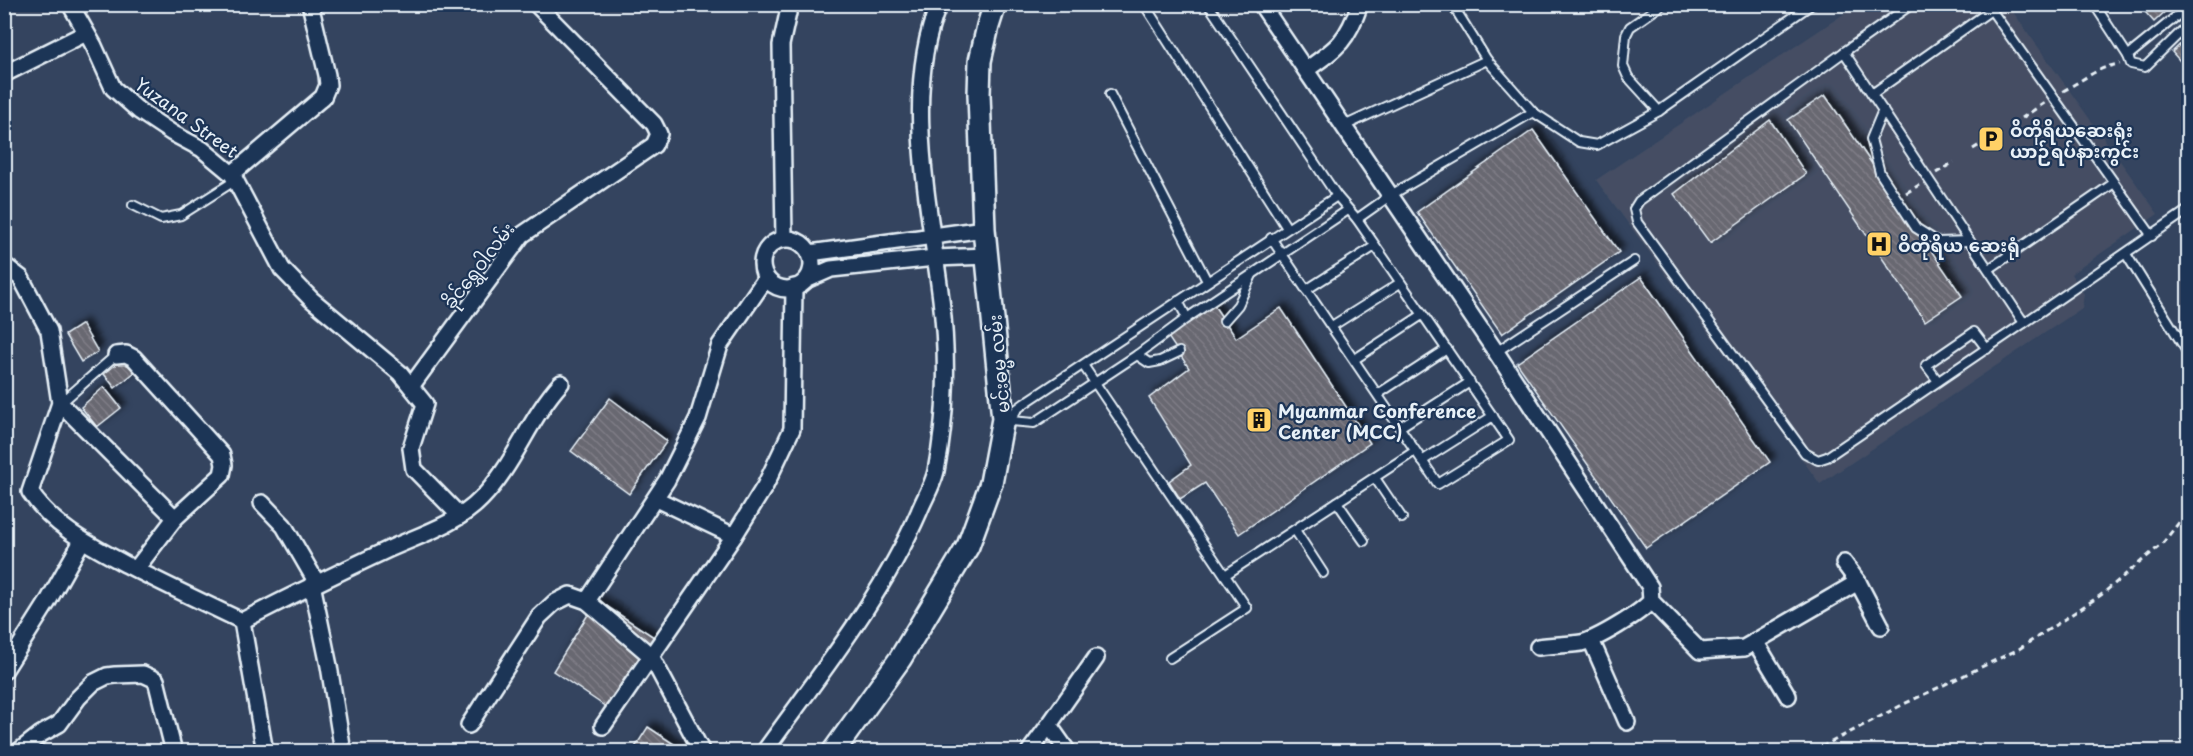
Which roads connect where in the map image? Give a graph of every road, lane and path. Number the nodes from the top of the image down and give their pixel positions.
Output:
1 (70, 4) edge
2 (310, 4) edge
3 (536, 4) edge
4 (790, 4) edge
5 (939, 4) edge
6 (995, 4) edge
7 (1144, 4) edge
8 (1209, 4) edge
9 (1261, 4) edge
10 (1360, 4) edge
11 (1452, 4) edge
12 (1664, 4) edge
13 (1812, 4) edge
14 (1912, 4) edge
15 (2094, 4) edge
16 (1989, 7) edge
17 (2188, 7) edge
18 (2188, 26) edge
19 (86, 33) junction
20 (1844, 52) junction
21 (1487, 60) junction
22 (2129, 60) junction
23 (1306, 70) junction
24 (4, 74) edge
25 (2063, 91) dead end
26 (1110, 94) dead end
27 (1872, 94) junction
28 (2046, 102) dead end
29 (1883, 110) junction
30 (1659, 111) junction
31 (1533, 112) junction
32 (2022, 118) dead end
33 (1344, 126) junction
34 (1999, 133) dead end
35 (1973, 149) dead end
36 (1954, 162) dead end
37 (1935, 174) dead end
38 (234, 177) junction
39 (2114, 183) junction
40 (1919, 184) dead end
41 (1906, 194) dead end
42 (1391, 195) junction
43 (1337, 196) junction
44 (133, 205) dead end
45 (1348, 210) junction
46 (2188, 210) edge
47 (1356, 219) junction
48 (1287, 228) junction
49 (984, 229) junction
50 (932, 236) junction
51 (2152, 236) junction
52 (1271, 238) junction
53 (783, 239) junction
54 (1971, 241) junction
55 (1375, 246) junction
56 (810, 253) junction
57 (1281, 254) junction
58 (2126, 254) junction
59 (988, 256) junction
60 (935, 258) junction
61 (1634, 261) dead end
62 (4, 266) edge
63 (1989, 268) junction
64 (1253, 273) junction
65 (766, 278) junction
66 (808, 279) junction
67 (1208, 281) junction
68 (1400, 283) junction
69 (794, 287) junction
70 (1306, 290) junction
71 (1178, 301) junction
72 (1422, 315) junction
73 (1188, 318) junction
74 (1224, 321) dead end
75 (2024, 323) junction
76 (1332, 327) junction
77 (1447, 349) junction
78 (1987, 349) junction
79 (1179, 352) dead end
80 (1496, 352) junction
81 (2188, 353) edge
82 (116, 355) joint
83 (1137, 355) junction
84 (1355, 359) junction
85 (1083, 365) junction
86 (1938, 381) junction
87 (1470, 382) junction
88 (561, 383) dead end
89 (1094, 383) junction
90 (412, 385) junction
91 (1378, 394) junction
92 (60, 403) junction
93 (1493, 416) junction
94 (1006, 426) junction
95 (1400, 427) junction
96 (1415, 451) junction
97 (1422, 461) junction
98 (1375, 477) junction
99 (656, 498) junction
100 (1337, 502) junction
101 (262, 503) dead end
102 (2188, 511) edge
103 (460, 516) junction
104 (175, 518) junction
105 (1402, 518) dead end
106 (1295, 530) junction
107 (734, 536) junction
108 (82, 541) junction
109 (1364, 541) dead end
110 (1844, 563) dead end
111 (136, 569) junction
112 (1323, 573) dead end
113 (1226, 575) junction
114 (1858, 582) junction
115 (315, 584) junction
116 (587, 601) junction
117 (1651, 601) junction
118 (242, 621) junction
119 (1881, 626) dead end
120 (1591, 640) junction
121 (1755, 641) junction
122 (1538, 647) dead end
123 (651, 656) junction
124 (1096, 658) dead end
125 (1170, 658) dead end
126 (4, 671) edge
127 (1788, 696) dead end
128 (1627, 722) dead end
129 (469, 725) dead end
130 (1048, 725) junction
131 (603, 726) dead end
132 (18, 752) edge
133 (174, 752) edge
134 (265, 752) edge
135 (343, 752) edge
136 (702, 752) edge
137 (764, 752) edge
138 (833, 752) edge
139 (1029, 752) edge
140 (1068, 752) edge
141 (1812, 752) edge

1 - 19 street, Yuzana Street
2 - 38 street
3 - 90 street, ခိုင်ရွှေဝါလမ်း
4 - 53 street
5 - 50 street
6 - 49 main road, မင်းဓမ္မ လမ်း
7 - 48 lane
8 - 43 lane
9 - 23 street
10 - 23 street
11 - 21 lane
12 - 30 lane
13 - 30 lane
14 - 20 lane
15 - 22 lane
16 - 27 lane
16 - 39 lane
17 - 22 lane
18 - 22 lane
19 - 24 street
19 - 38 street, Yuzana Street
20 - 27 lane
20 - 86 lane
21 - 31 lane
21 - 33 lane
22 - 25 path
23 - 33 street
26 - 67 lane
27 - 29 lane
28 - 32 path
29 - 54 lane
29 - 54 lane
30 - 31 lane
31 - 42 lane
33 - 42 street
34 - 35 path
36 - 37 path
38 - 44 lane
38 - 90 street, Yuzana Street
39 - 51 lane
39 - 63 lane
40 - 41 path
42 - 47 lane
42 - 80 street
43 - 45 lane
43 - 48 lane
45 - 47 lane
45 - 57 lane
46 - 51 lane
47 - 55 lane
48 - 52 lane
49 - 50 street
49 - 59 main road, မင်းဓမ္မ လမ်း
50 - 56 street
50 - 60 street
51 - 58 lane
52 - 57 lane
52 - 67 lane
53 - 56 street
53 - 65 street
54 - 63 lane
55 - 68 lane
55 - 70 lane
56 - 66 street
57 - 64 lane
57 - 70 lane
58 - 75 lane
58 - 81 lane
59 - 60 street
59 - 94 main road, မင်းဓမ္မ လမ်း
60 - 66 street
60 - 137 street
61 - 80 lane
62 - 92 street
63 - 75 lane
64 - 73 lane
64 - 74 lane
65 - 69 street
65 - 99 street
66 - 69 street
67 - 71 lane
68 - 72 lane
68 - 76 lane
69 - 107 street
70 - 76 lane
71 - 73 lane
71 - 85 lane
72 - 77 lane
72 - 84 lane
73 - 83 lane
75 - 78 lane
76 - 84 lane
77 - 87 lane
77 - 91 lane
78 - 86 lane
78 - 86 lane
79 - 83 lane
80 - 117 street
82 - 92 lane
82 - 104 street
83 - 89 lane
84 - 91 lane
85 - 89 lane
85 - 94 lane
87 - 93 lane
87 - 95 lane
88 - 103 street
89 - 94 lane
89 - 113 lane
90 - 103 street
91 - 95 lane
92 - 104 street
92 - 108 street
93 - 97 lane
93 - 97 lane
94 - 138 main road, မင်းဓမ္မ လမ်း
95 - 96 lane
96 - 97 lane
96 - 98 lane
98 - 100 lane
98 - 105 lane
99 - 107 street
99 - 116 street
100 - 106 lane
100 - 109 lane
101 - 115 street
102 - 141 path
103 - 115 street
104 - 111 street
106 - 112 lane
106 - 113 lane
107 - 123 street
108 - 111 street
108 - 126 street
110 - 114 street
111 - 118 street
113 - 125 lane
114 - 119 street
114 - 121 street
115 - 118 street
115 - 135 street
116 - 123 street
116 - 129 street
117 - 120 street
117 - 121 street
118 - 134 street
120 - 122 street
120 - 128 street
121 - 127 street
123 - 131 street
123 - 136 street
124 - 130 street
130 - 139 street
130 - 140 street
132 - 133 street

